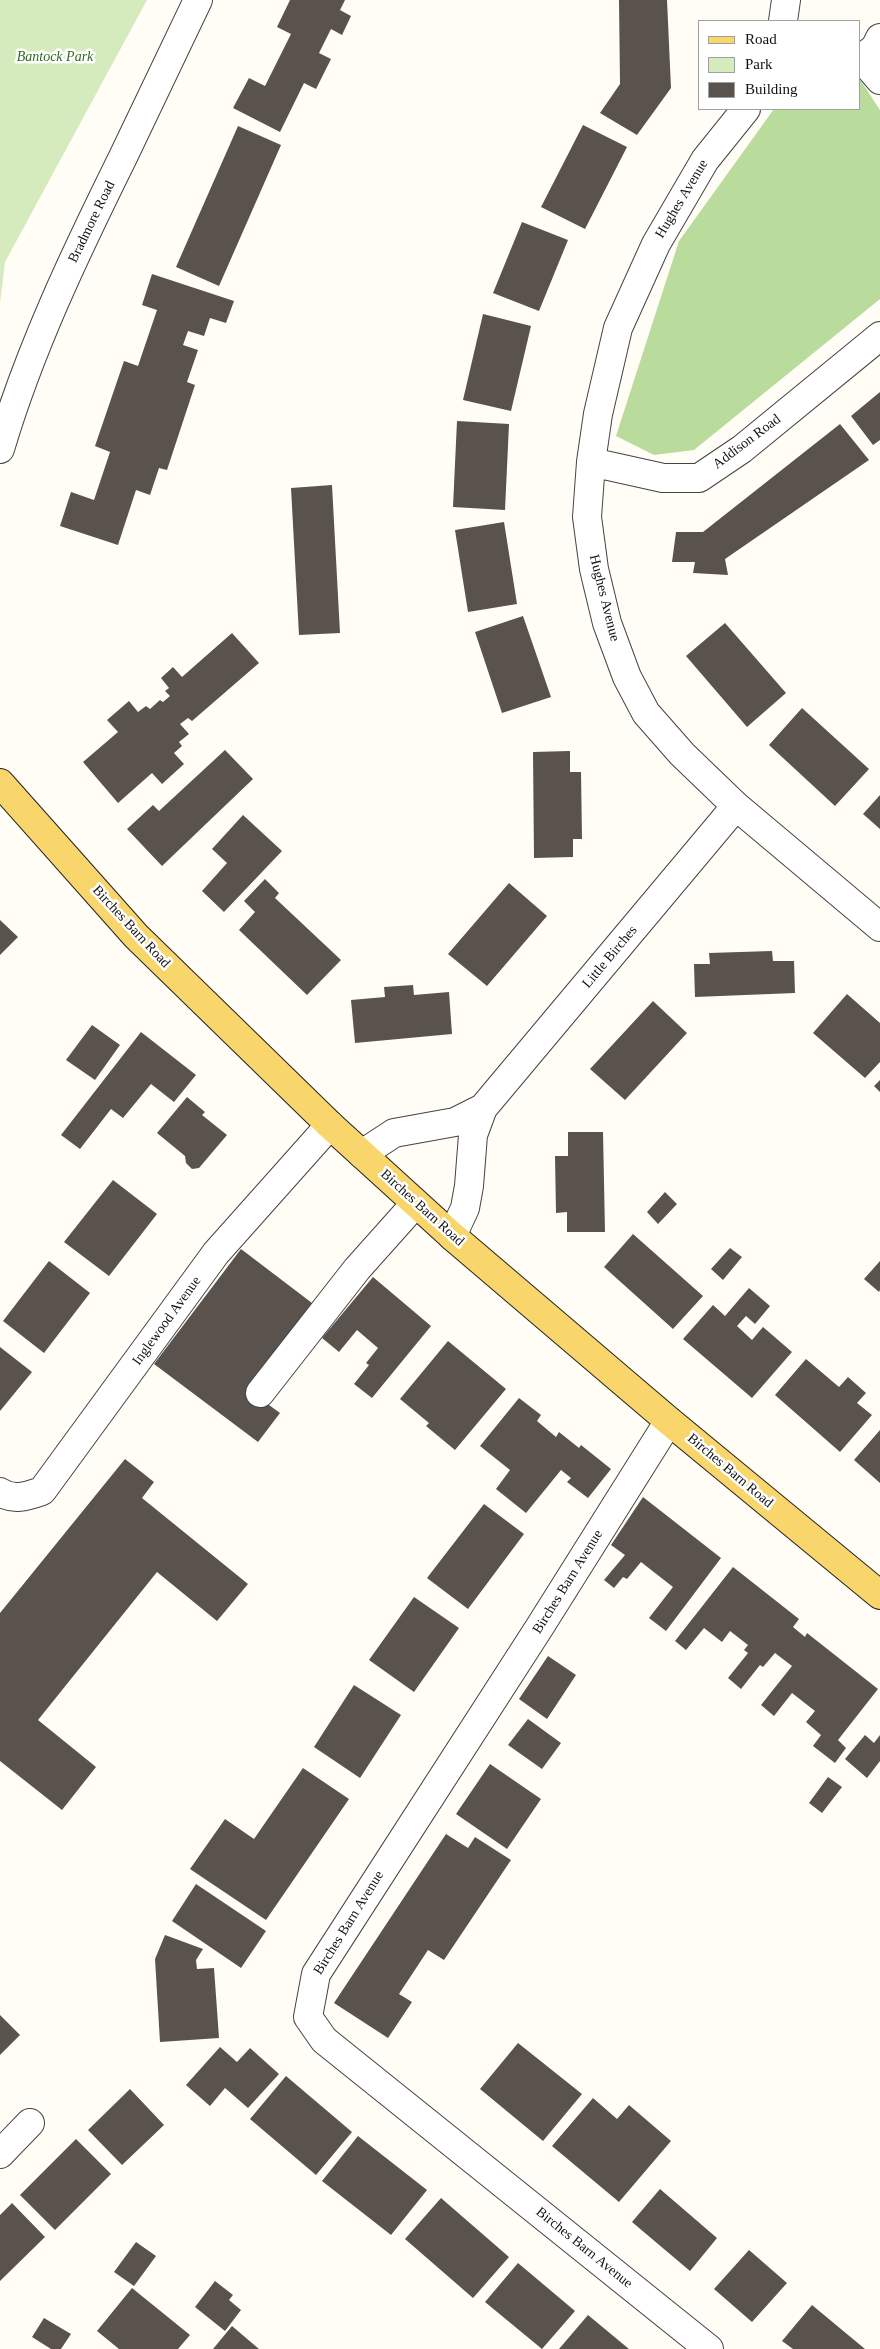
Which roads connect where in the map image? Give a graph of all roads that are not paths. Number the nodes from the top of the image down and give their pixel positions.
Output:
1 (198, 0) edge
2 (786, 0) edge
3 (783, 20) edge
4 (880, 38) edge
5 (861, 60) edge
6 (880, 80) edge
7 (745, 110) edge
8 (880, 336) edge
9 (0, 449) edge
10 (591, 462) junction
11 (0, 783) edge
12 (736, 806) junction
13 (880, 927) edge
14 (484, 1108) junction
15 (330, 1125) junction
16 (362, 1154) junction
17 (416, 1204) junction
18 (452, 1236) junction
19 (260, 1393) dead end
20 (669, 1421) junction
21 (0, 1492) edge
22 (880, 1595) edge
23 (30, 2123) dead end
24 (0, 2154) edge
25 (709, 2349) edge

1 - 9 street, Bradmore Road
2 - 3 street
4 - 5 street
5 - 6 street
7 - 10 street, Hughes Avenue
8 - 10 street, Addison Road
10 - 12 street, Hughes Avenue
11 - 15 main road, Birches Barn Road
12 - 13 street, Hughes Avenue
12 - 14 street, Little Birches
14 - 16 street, Little Birches
14 - 18 street, Little Birches
15 - 16 main road, Birches Barn Road
15 - 21 street, Inglewood Avenue
16 - 17 main road, Birches Barn Road
17 - 18 main road, Birches Barn Road
17 - 19 street
18 - 20 main road, Birches Barn Road
20 - 22 main road, Birches Barn Road
20 - 25 street, Birches Barn Avenue
23 - 24 street

